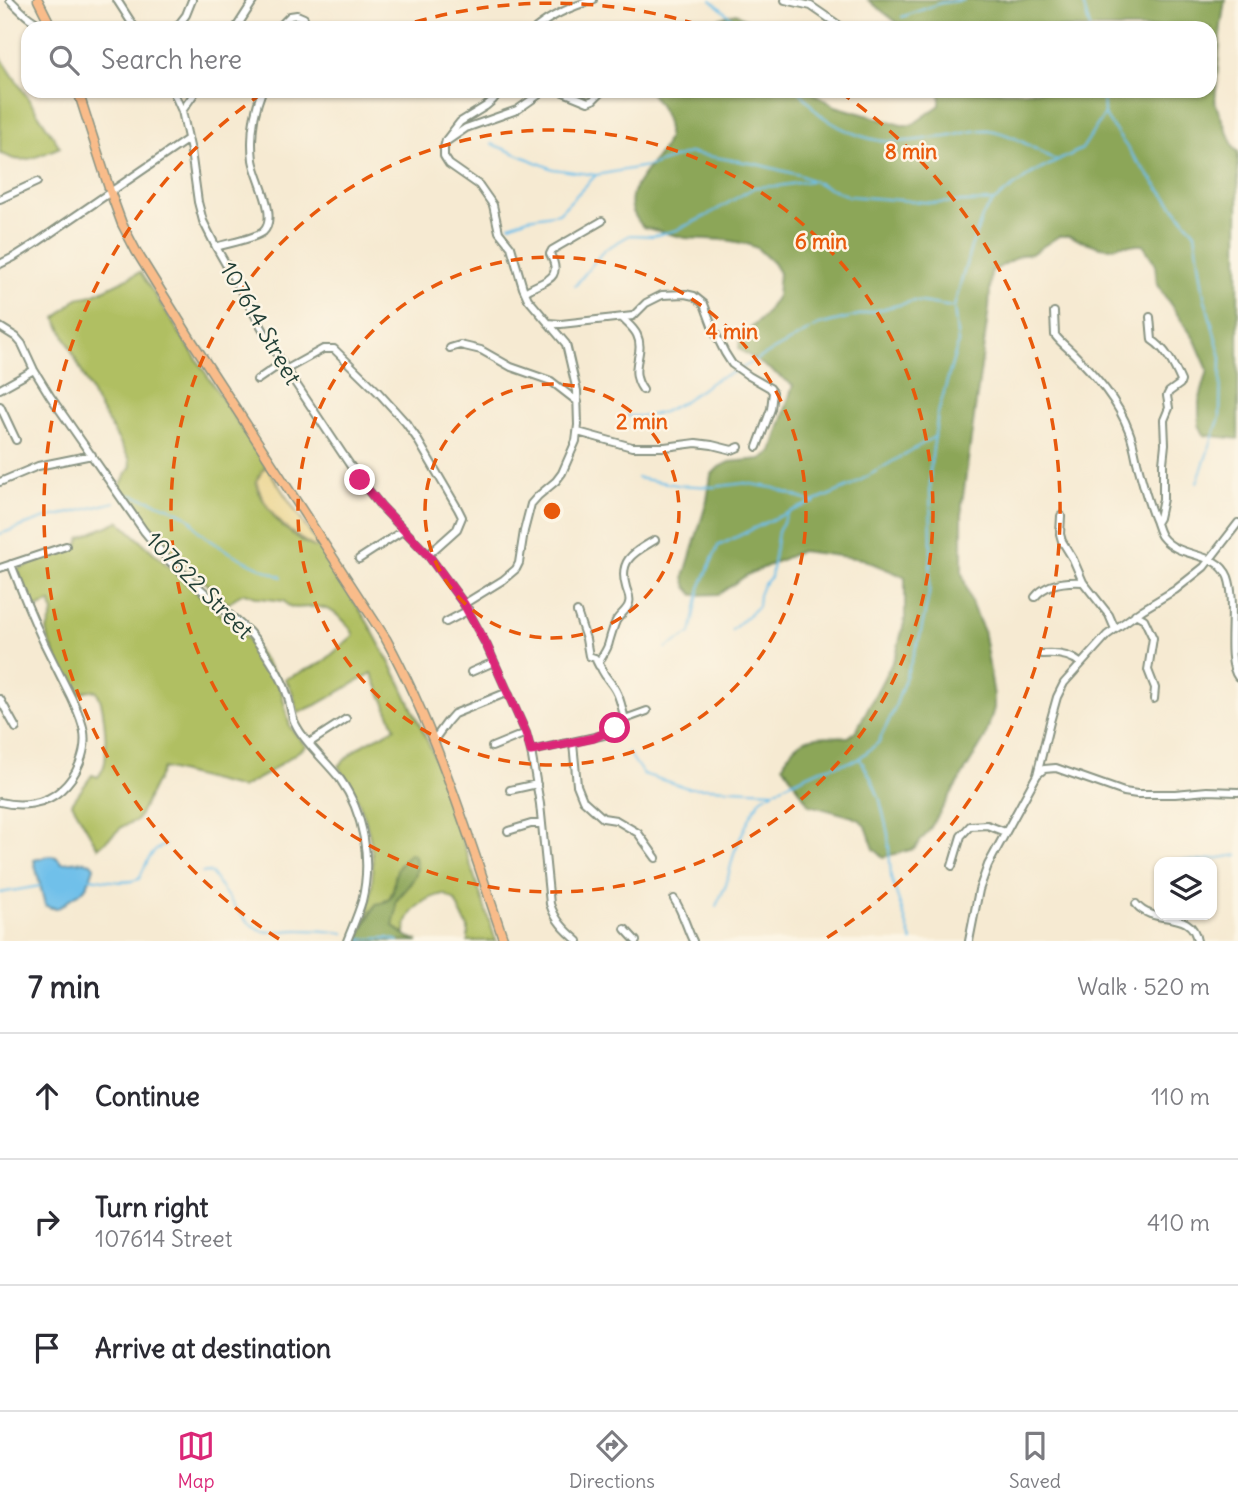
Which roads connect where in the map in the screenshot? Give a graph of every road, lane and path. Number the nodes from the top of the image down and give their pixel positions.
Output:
1 (10, 0) edge
2 (38, 0) edge
3 (117, 0) edge
4 (192, 0) edge
5 (254, 0) edge
6 (579, 0) edge
7 (593, 0) edge
8 (785, 0) edge
9 (572, 8) junction
10 (33, 21) edge
11 (48, 21) edge
12 (130, 21) edge
13 (181, 21) edge
14 (240, 21) edge
15 (285, 21) edge
16 (305, 21) edge
17 (545, 21) edge
18 (833, 21) edge
19 (80, 98) edge
20 (176, 98) edge
21 (191, 98) edge
22 (259, 98) edge
23 (493, 98) edge
24 (534, 98) edge
25 (578, 98) edge
26 (595, 98) edge
27 (182, 111) junction
28 (188, 139) junction
29 (445, 142) junction
30 (37, 182) dead end
31 (110, 191) junction
32 (0, 199) edge
33 (602, 221) dead end
34 (216, 247) junction
35 (0, 264) edge
36 (525, 292) junction
37 (1054, 312) dead end
38 (1150, 317) dead end
39 (622, 318) junction
40 (548, 323) junction
41 (0, 327) edge
42 (450, 348) dead end
43 (282, 363) junction
44 (287, 369) junction
45 (34, 370) junction
46 (257, 380) dead end
47 (0, 389) edge
48 (643, 390) dead end
49 (578, 402) junction
50 (0, 406) edge
51 (578, 432) junction
52 (16, 440) dead end
53 (739, 447) dead end
54 (757, 447) dead end
55 (92, 456) junction
56 (0, 482) edge
57 (1061, 516) dead end
58 (1156, 523) junction
59 (1238, 523) edge
60 (404, 530) junction
61 (655, 540) dead end
62 (66, 546) dead end
63 (428, 555) junction
64 (359, 558) dead end
65 (1211, 560) junction
66 (11, 564) junction
67 (0, 568) edge
68 (1083, 582) junction
69 (1235, 596) edge
70 (1035, 597) dead end
71 (467, 607) junction
72 (577, 612) dead end
73 (1135, 614) junction
74 (446, 622) dead end
75 (1115, 629) junction
76 (1042, 654) dead end
77 (494, 662) junction
78 (1080, 663) junction
79 (599, 667) junction
80 (471, 672) dead end
81 (1238, 677) edge
82 (508, 692) junction
83 (0, 699) edge
84 (1154, 699) dead end
85 (647, 711) dead end
86 (346, 719) dead end
87 (625, 719) junction
88 (16, 728) dead end
89 (526, 733) junction
90 (434, 740) junction
91 (309, 743) junction
92 (573, 743) junction
93 (492, 747) dead end
94 (531, 751) junction
95 (1037, 775) junction
96 (537, 784) junction
97 (510, 790) dead end
98 (1238, 792) edge
99 (0, 802) edge
100 (542, 824) junction
101 (508, 831) dead end
102 (1005, 832) junction
103 (656, 858) dead end
104 (952, 866) dead end
105 (674, 899) dead end
106 (1136, 904) dead end
107 (625, 929) dead end
108 (347, 941) edge
109 (504, 941) edge
110 (578, 941) edge
111 (636, 941) edge
112 (693, 941) edge
113 (969, 941) edge
114 (1197, 941) edge

1 - 10 street
2 - 11 main road
3 - 12 street
4 - 13 street
5 - 14 street
6 - 9 street
7 - 9 street
8 - 18 street
9 - 17 street
15 - 16 street
19 - 31 main road
20 - 27 street, 107614 Street
21 - 27 street
22 - 34 street
23 - 29 street
24 - 29 street
25 - 26 street
27 - 28 street, 107614 Street
28 - 31 street
28 - 34 street, 107614 Street
29 - 36 street
30 - 32 street
31 - 35 street
31 - 90 main road
33 - 36 street
34 - 43 street, 107614 Street
36 - 40 street
37 - 58 street
38 - 58 street
39 - 40 street
39 - 48 street
39 - 54 street
40 - 49 street
41 - 45 street, 107622 Street
42 - 49 street
43 - 44 street, 107614 Street
43 - 46 street
44 - 60 street, 107614 Street
44 - 63 street
45 - 47 street
45 - 55 street, 107622 Street
49 - 51 street
50 - 52 street
51 - 53 street
51 - 71 street
55 - 56 street
55 - 91 street, 107622 Street
57 - 68 street
58 - 65 street
59 - 65 street
60 - 63 street, 107614 Street
60 - 64 street
61 - 79 street
62 - 66 street
63 - 71 street, 107614 Street
65 - 69 street
65 - 73 street
66 - 67 street
66 - 99 street
68 - 70 street
68 - 75 street
69 - 81 street
71 - 74 street
71 - 77 street, 107614 Street
72 - 79 street
73 - 75 street
73 - 84 street
75 - 78 street
76 - 78 street
77 - 80 street
77 - 82 street, 107614 Street
78 - 95 street
79 - 87 street
82 - 89 street, 107614 Street
82 - 90 street
83 - 88 street
85 - 87 street
86 - 91 street
87 - 92 street
89 - 93 street
89 - 94 street, 107614 Street
90 - 109 main road
91 - 108 street, 107622 Street
92 - 94 street
92 - 103 street
94 - 96 street, 107614 Street
95 - 98 street
95 - 102 street
96 - 97 street
96 - 100 street, 107614 Street
100 - 101 street
100 - 110 street, 107614 Street
102 - 104 street
102 - 113 street
105 - 112 street
106 - 114 street
107 - 111 street

